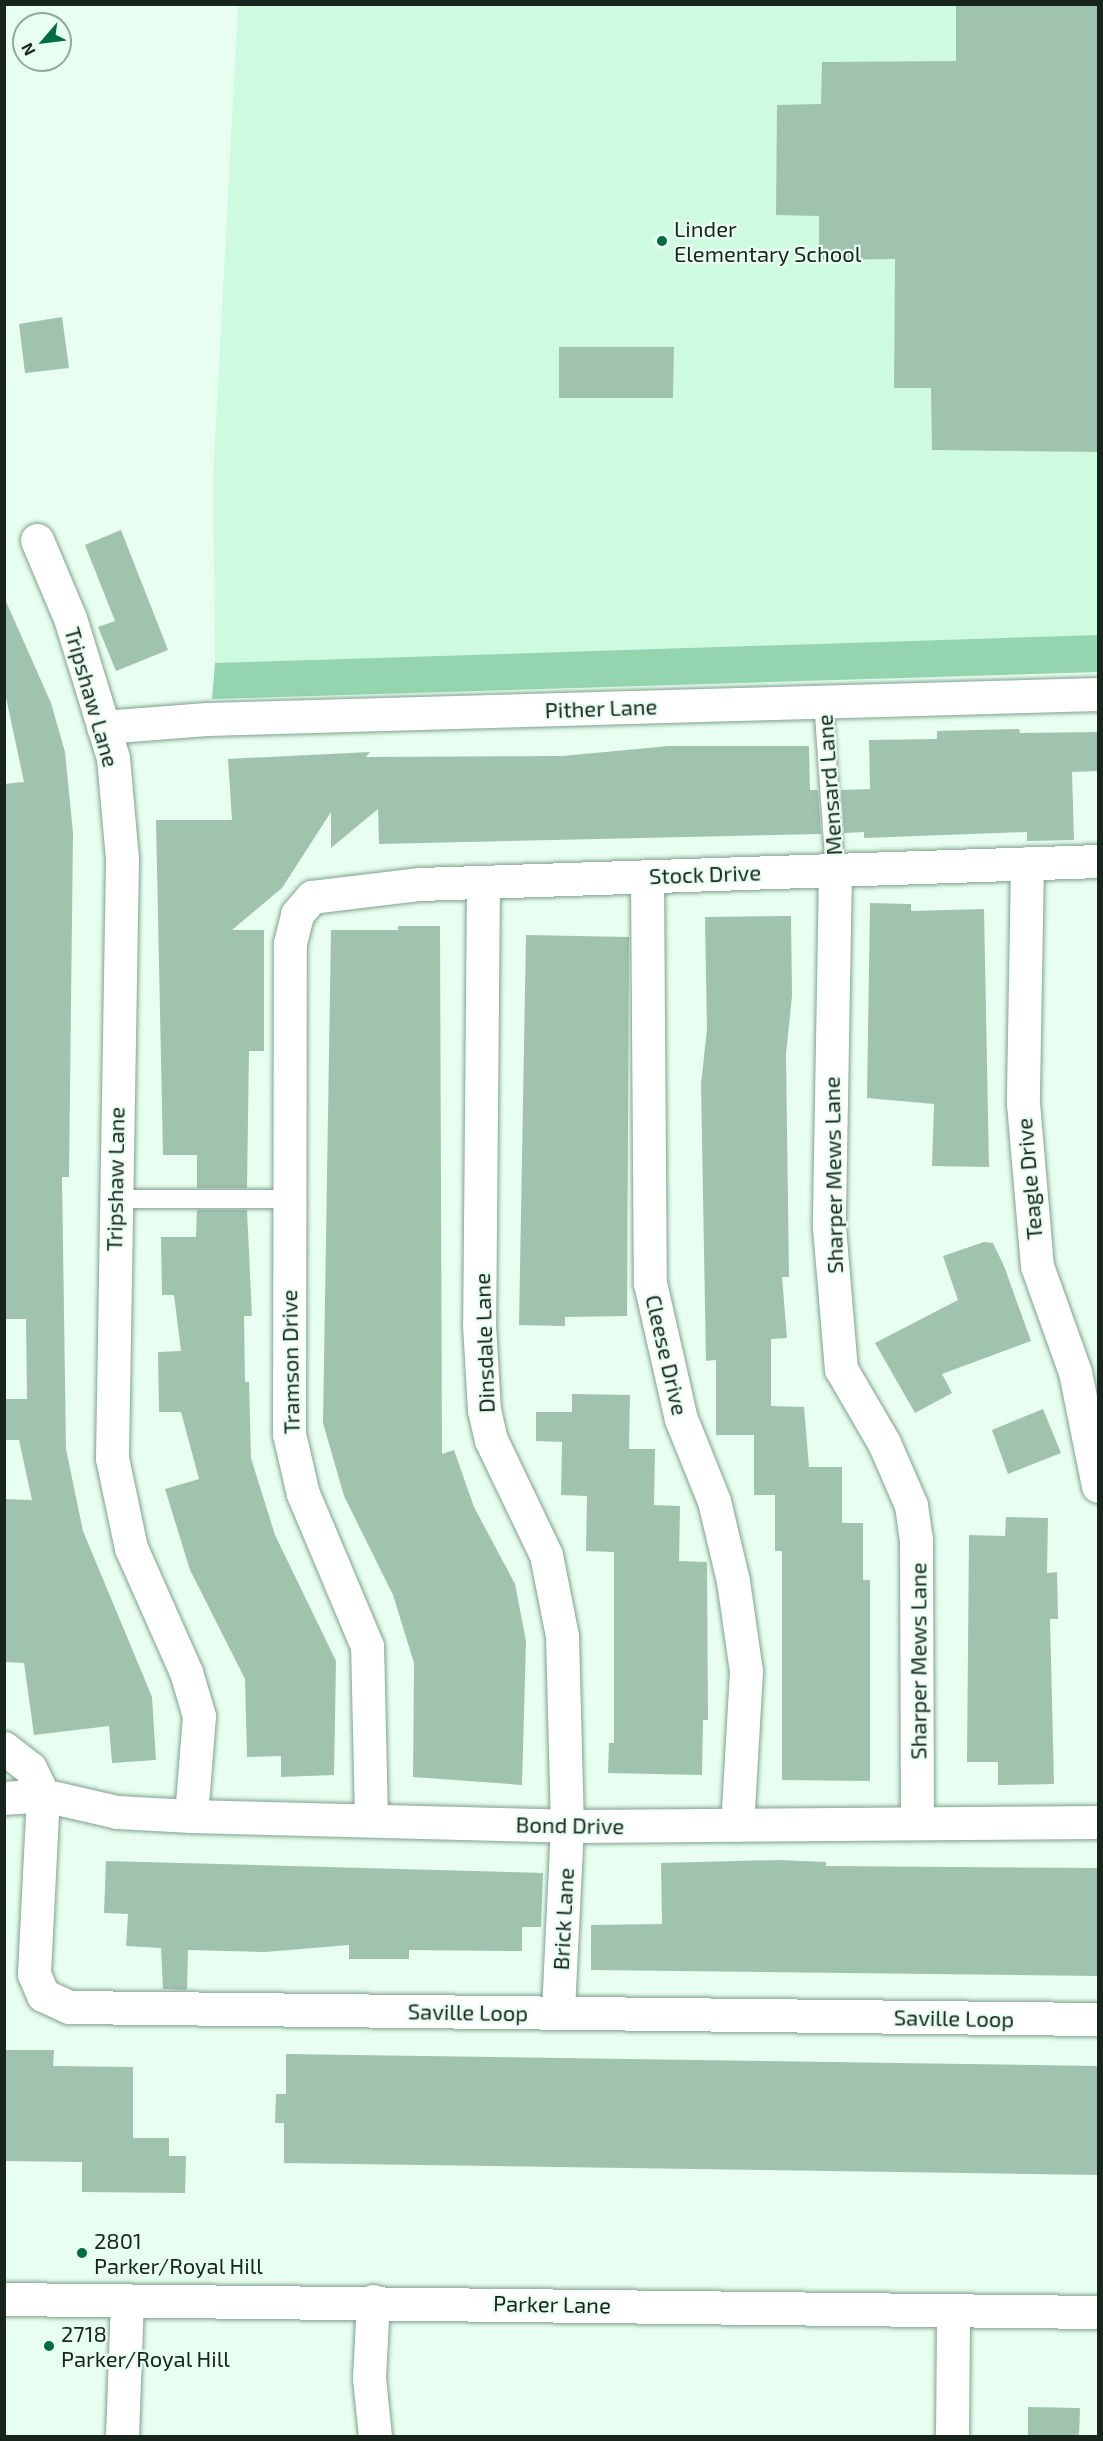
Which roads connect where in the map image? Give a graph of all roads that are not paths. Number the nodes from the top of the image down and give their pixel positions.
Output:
1 (37, 540) dead end
2 (1098, 694) edge
3 (823, 700) junction
4 (103, 728) junction
5 (1098, 861) edge
6 (1027, 863) junction
7 (835, 870) junction
8 (647, 876) junction
9 (483, 882) junction
10 (312, 897) joint
11 (115, 1198) junction
12 (289, 1199) junction
13 (1098, 1486) edge
14 (4, 1748) edge
15 (43, 1795) junction
16 (4, 1798) edge
17 (191, 1816) junction
18 (371, 1819) junction
19 (1098, 1822) edge
20 (917, 1823) junction
21 (737, 1825) junction
22 (567, 1826) junction
23 (558, 2013) junction
24 (1098, 2019) edge
25 (4, 2299) edge
26 (127, 2300) junction
27 (373, 2301) junction
28 (953, 2310) junction
29 (1098, 2312) edge
30 (122, 2436) edge
31 (375, 2436) edge
32 (952, 2436) edge

1 - 4 street, Tripshaw Lane
2 - 3 street, Pither Lane
3 - 4 street, Pither Lane
3 - 7 lane, Mensard Lane
4 - 11 street, Tripshaw Lane
5 - 6 street, Stock Drive
6 - 7 street, Stock Drive
6 - 13 street, Teagle Drive
7 - 8 street, Stock Drive
7 - 20 street, Sharper Mews Lane
8 - 9 street, Stock Drive
8 - 21 street, Cleese Drive
9 - 10 street, Stock Drive
9 - 22 street, Dinsdale Lane
10 - 12 street, Tramson Drive
11 - 12 lane
11 - 17 street, Tripshaw Lane
12 - 18 street, Tramson Drive
14 - 15 street
15 - 16 street, Bond Drive
15 - 17 street, Bond Drive
15 - 23 street, Saville Loop
17 - 18 street, Bond Drive
18 - 22 street, Bond Drive
19 - 20 street, Bond Drive
20 - 21 street, Bond Drive
21 - 22 street, Bond Drive
22 - 23 street, Brick Lane
23 - 24 street, Saville Loop
25 - 26 street, Parker Lane
26 - 27 street, Parker Lane
26 - 30 street
27 - 28 street, Parker Lane
27 - 31 street
28 - 29 street, Parker Lane
28 - 32 street

